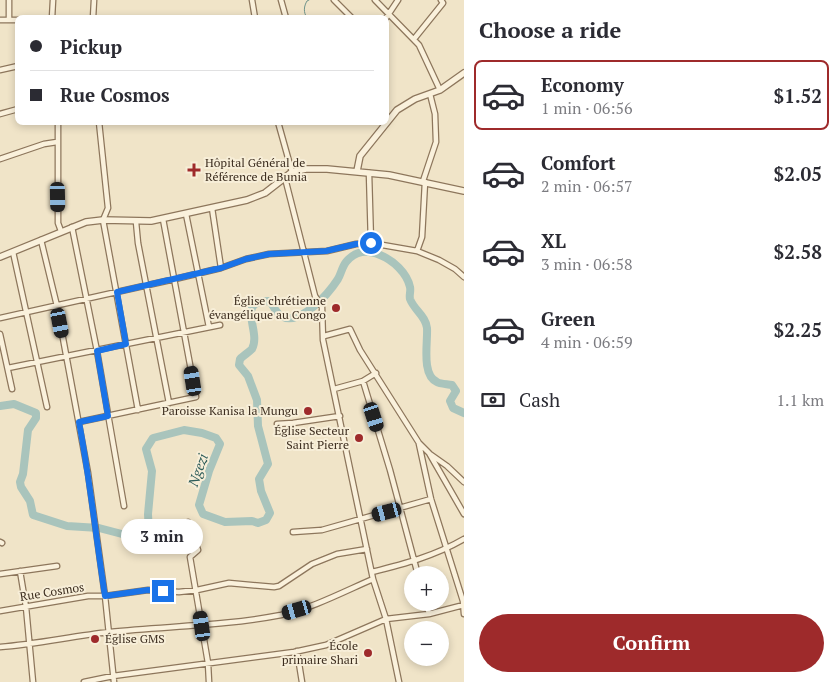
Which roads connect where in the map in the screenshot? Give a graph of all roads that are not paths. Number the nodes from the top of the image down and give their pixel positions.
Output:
1 (10, 0) edge
2 (53, 0) edge
3 (94, 0) edge
4 (252, 0) edge
5 (281, 0) edge
6 (334, 0) edge
7 (375, 0) edge
8 (398, 0) edge
9 (443, 1) edge
10 (52, 15) edge
11 (94, 15) edge
12 (254, 15) edge
13 (285, 15) edge
14 (349, 15) edge
15 (387, 15) edge
16 (389, 17) edge
17 (0, 20) edge
18 (9, 20) junction
19 (15, 20) edge
20 (414, 38) junction
21 (15, 67) edge
22 (0, 70) edge
23 (464, 73) edge
24 (440, 90) junction
25 (430, 94) junction
26 (15, 111) edge
27 (0, 114) edge
28 (389, 119) edge
29 (58, 125) edge
30 (99, 125) edge
31 (279, 125) edge
32 (383, 125) edge
33 (57, 142) junction
34 (0, 159) edge
35 (357, 171) junction
36 (292, 172) junction
37 (369, 173) junction
38 (285, 178) junction
39 (424, 181) junction
40 (464, 191) edge
41 (212, 208) junction
42 (186, 214) junction
43 (163, 219) junction
44 (103, 220) junction
45 (136, 222) junction
46 (72, 227) junction
47 (61, 231) junction
48 (41, 240) junction
49 (371, 243) junction
50 (303, 251) junction
51 (417, 251) junction
52 (13, 252) junction
53 (0, 257) edge
54 (221, 268) junction
55 (198, 274) junction
56 (464, 277) edge
57 (175, 279) junction
58 (146, 285) junction
59 (117, 292) junction
60 (87, 299) junction
61 (57, 306) junction
62 (27, 313) junction
63 (0, 318) edge
64 (220, 325) dead end
65 (209, 327) junction
66 (185, 332) junction
67 (0, 334) edge
68 (324, 336) junction
69 (157, 338) junction
70 (126, 344) junction
71 (97, 351) junction
72 (67, 357) junction
73 (38, 362) junction
74 (8, 368) junction
75 (376, 373) junction
76 (363, 381) junction
77 (12, 389) dead end
78 (334, 389) junction
79 (169, 403) junction
80 (47, 407) dead end
81 (138, 410) junction
82 (108, 416) junction
83 (340, 416) junction
84 (79, 422) junction
85 (277, 424) dead end
86 (419, 443) junction
87 (429, 453) junction
88 (464, 482) edge
89 (431, 499) junction
90 (124, 506) dead end
91 (400, 508) junction
92 (464, 514) edge
93 (361, 519) junction
94 (188, 522) dead end
95 (293, 532) dead end
96 (464, 539) edge
97 (367, 549) junction
98 (446, 550) junction
99 (414, 562) junction
100 (57, 566) dead end
101 (415, 566) edge
102 (20, 571) junction
103 (372, 572) junction
104 (0, 574) edge
105 (373, 579) junction
106 (197, 590) junction
107 (105, 596) junction
108 (463, 606) edge
109 (26, 607) junction
110 (0, 610) edge
111 (428, 611) edge
112 (429, 614) junction
113 (464, 614) edge
114 (386, 619) junction
115 (202, 626) junction
116 (109, 632) junction
117 (30, 645) junction
118 (0, 647) edge
119 (297, 651) junction
120 (208, 663) junction
121 (113, 676) junction
122 (33, 682) edge
123 (84, 682) edge
124 (114, 682) edge
125 (209, 682) edge
126 (302, 682) edge
127 (400, 682) edge

1 - 18 street
2 - 10 street
3 - 11 street
4 - 12 street
5 - 13 street
6 - 14 street
7 - 15 street
8 - 15 street
9 - 20 street
16 - 20 street
17 - 18 street
18 - 19 street
20 - 24 street
21 - 22 street
23 - 24 street
24 - 25 street
25 - 28 street
25 - 39 street
26 - 27 street
29 - 33 street
30 - 44 street
31 - 36 street
32 - 35 street
33 - 34 street
33 - 47 street
35 - 36 street
35 - 37 street
36 - 38 street
37 - 39 street
37 - 49 street
38 - 41 street
38 - 50 street
39 - 40 street
39 - 51 street
41 - 42 street
41 - 54 street
42 - 43 street
42 - 55 street
43 - 45 street
43 - 57 street
44 - 45 street
44 - 46 street
44 - 59 street
45 - 58 street
46 - 47 street
46 - 60 street
47 - 48 street
48 - 52 street
48 - 61 street
49 - 50 street
49 - 51 street
50 - 54 street
50 - 68 street
51 - 56 street
52 - 53 street
52 - 62 street
54 - 55 street
55 - 57 street
55 - 65 street
57 - 58 street
57 - 66 street
58 - 59 street
58 - 69 street
59 - 60 street
59 - 70 street
60 - 61 street
60 - 71 street
61 - 62 street
61 - 72 street
62 - 63 street
62 - 73 street
64 - 65 street
65 - 66 street
66 - 69 street
66 - 79 street
67 - 74 street
68 - 75 street
68 - 78 street
69 - 70 street
69 - 79 street
70 - 71 street
70 - 81 street
71 - 72 street
71 - 82 street
72 - 73 street
72 - 84 street
73 - 74 street
73 - 80 street
74 - 77 street
75 - 76 street
75 - 86 street
76 - 78 street
76 - 91 street
78 - 83 street
79 - 81 street
81 - 82 street
82 - 84 street
82 - 90 street
83 - 85 street
83 - 93 street
84 - 107 street
86 - 87 street
86 - 89 street
87 - 88 street
87 - 92 street
89 - 91 street
89 - 98 street
91 - 93 street
91 - 99 street
93 - 95 street
93 - 97 street
94 - 106 street
96 - 98 street
97 - 103 street
97 - 106 street, Rue Cosmos
98 - 99 street
98 - 108 street
99 - 101 street
99 - 103 street
100 - 102 street
102 - 104 street
102 - 109 street
103 - 105 street
105 - 114 street
105 - 115 street
106 - 107 street, Rue Cosmos
106 - 115 street
107 - 109 street, Rue Cosmos
107 - 116 street
108 - 112 street
108 - 113 street
109 - 110 street, Rue Cosmos
109 - 117 street
111 - 112 street
112 - 114 street
114 - 119 street
114 - 127 street
115 - 116 street
115 - 120 street
116 - 117 street
116 - 121 street
117 - 118 street
117 - 122 street
119 - 120 street
119 - 126 street
120 - 121 street
120 - 125 street
121 - 123 street
121 - 124 street

